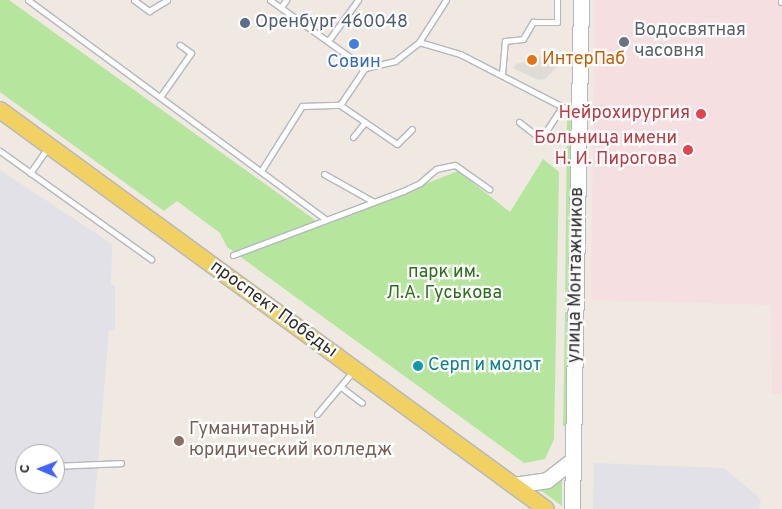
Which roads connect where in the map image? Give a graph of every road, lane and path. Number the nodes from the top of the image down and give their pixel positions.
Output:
1 (28, 0) edge
2 (134, 0) edge
3 (167, 0) edge
4 (270, 0) edge
5 (286, 0) edge
6 (358, 0) edge
7 (446, 0) edge
8 (557, 0) edge
9 (581, 0) edge
10 (281, 7) junction
11 (328, 41) junction
12 (419, 42) junction
13 (180, 45) dead end
14 (366, 68) junction
15 (502, 74) junction
16 (160, 97) junction
17 (340, 105) junction
18 (562, 107) junction
19 (0, 110) edge
20 (579, 115) junction
21 (364, 122) junction
22 (519, 122) dead end
23 (412, 129) dead end
24 (352, 137) dead end
25 (50, 146) junction
26 (0, 151) edge
27 (261, 170) junction
28 (30, 173) junction
29 (324, 174) dead end
30 (489, 189) dead end
31 (374, 202) junction
32 (326, 220) junction
33 (234, 256) dead end
34 (151, 259) dead end
35 (354, 370) junction
36 (341, 387) junction
37 (362, 403) dead end
38 (317, 414) dead end
39 (573, 460) junction
40 (121, 463) dead end
41 (65, 466) edge
42 (513, 485) junction
43 (546, 509) edge
44 (572, 509) edge

1 - 16 lane
2 - 3 lane
4 - 10 lane
5 - 10 lane
6 - 11 lane
7 - 12 lane
8 - 15 lane
9 - 20 main road, улица Монтажников
10 - 11 lane
11 - 14 lane
12 - 14 lane
12 - 15 lane
13 - 16 lane
14 - 17 lane
15 - 18 lane
16 - 27 lane
17 - 21 lane
17 - 27 lane
18 - 20 lane
18 - 22 lane
19 - 25 main road, проспект Победы
20 - 39 main road, улица Монтажников
21 - 23 lane
21 - 24 lane
25 - 28 lane
25 - 35 main road, проспект Победы
26 - 28 lane
27 - 32 lane
28 - 34 lane
29 - 31 lane
30 - 31 lane
31 - 32 lane
32 - 33 lane
35 - 36 lane
35 - 42 main road, проспект Победы
36 - 37 lane
36 - 38 lane
39 - 42 main road
39 - 44 main road, улица Монтажников
40 - 41 lane
42 - 43 main road, проспект Победы

